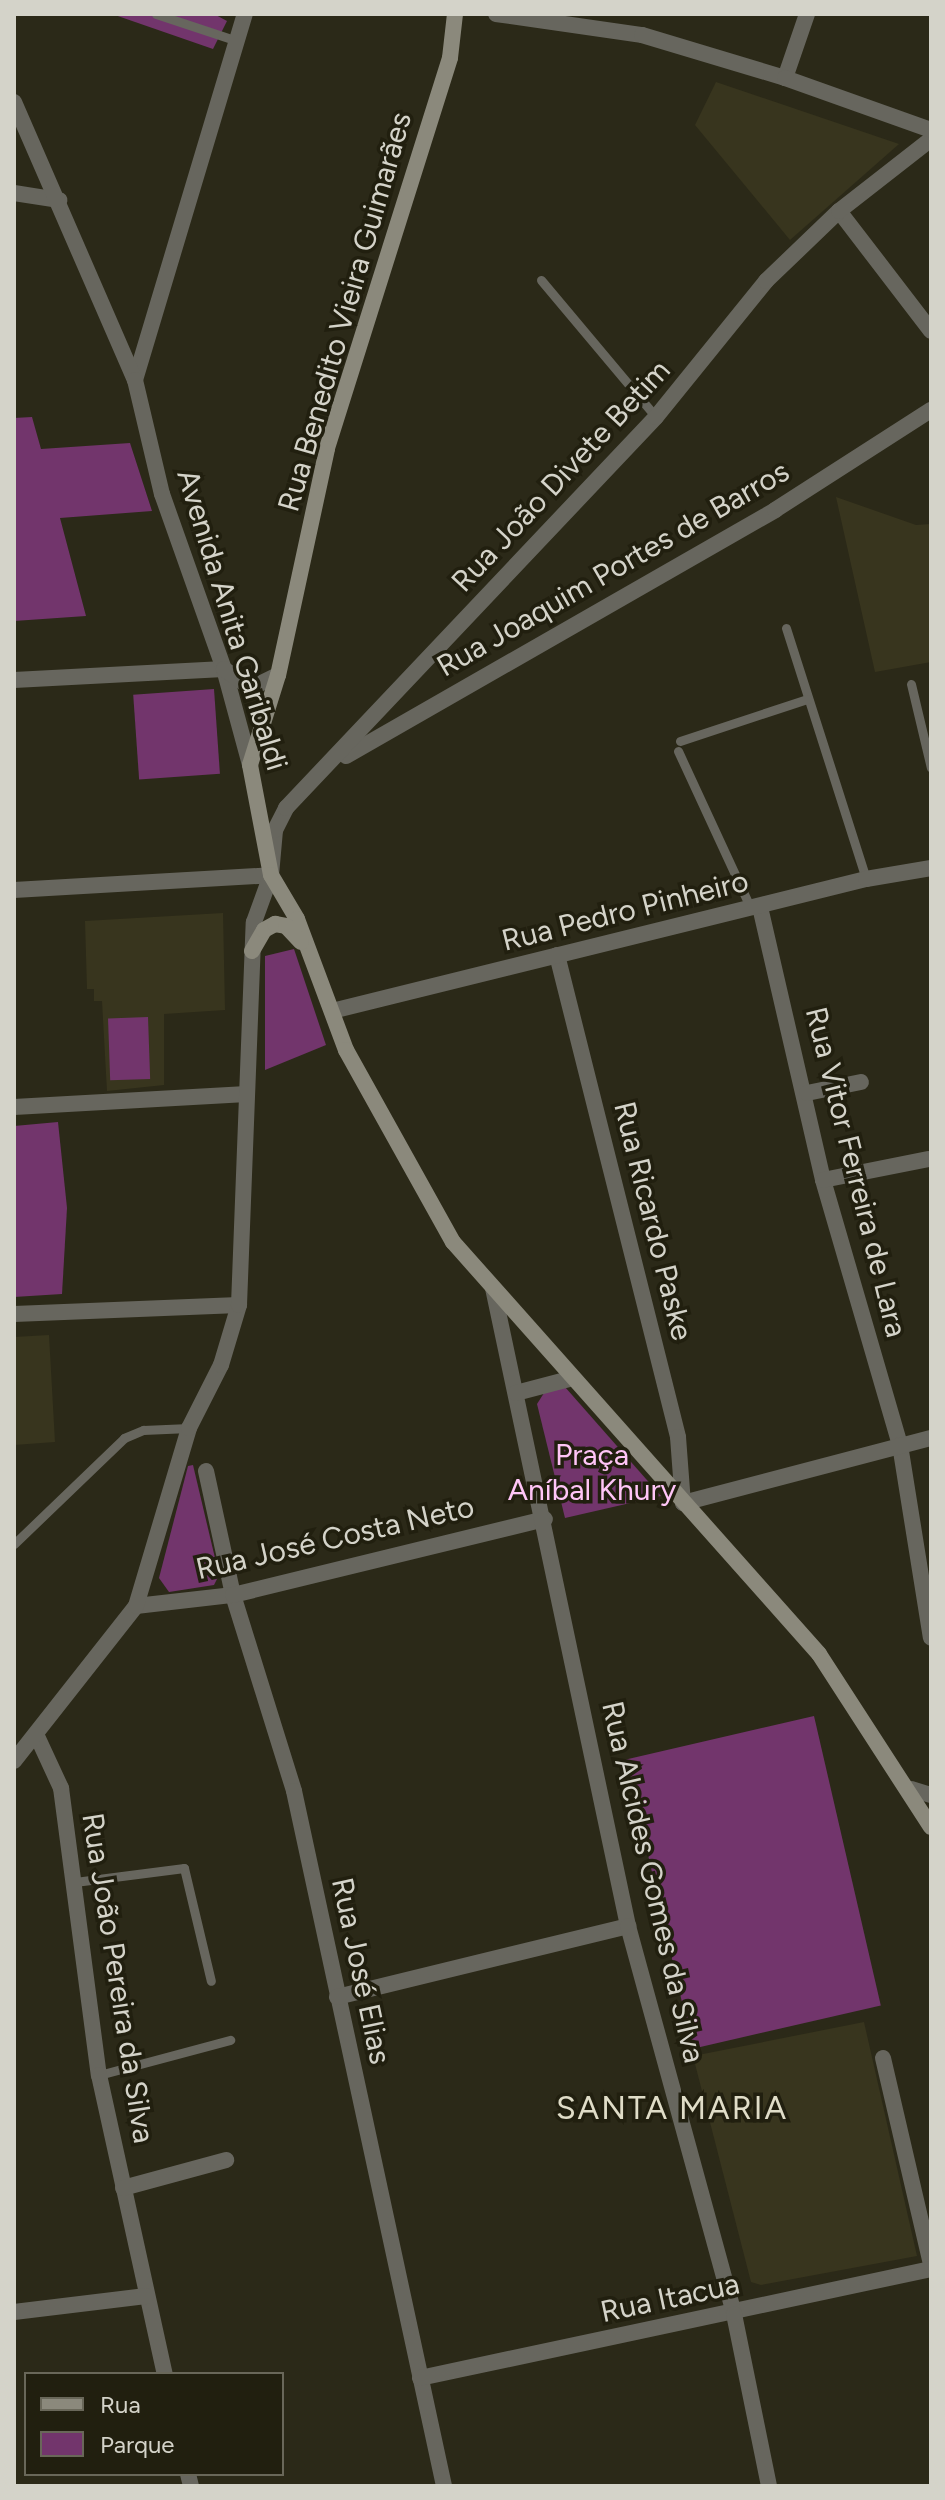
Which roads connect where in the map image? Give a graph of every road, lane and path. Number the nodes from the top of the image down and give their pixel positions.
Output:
1 (156, 14) edge
2 (245, 14) edge
3 (455, 14) edge
4 (496, 14) edge
5 (807, 14) edge
6 (237, 41) junction
7 (785, 78) junction
8 (14, 102) edge
9 (931, 130) edge
10 (931, 139) edge
11 (14, 193) edge
12 (59, 200) junction
13 (839, 211) junction
14 (541, 280) dead end
15 (931, 331) edge
16 (135, 380) junction
17 (931, 410) edge
18 (656, 417) junction
19 (786, 628) dead end
20 (224, 669) junction
21 (278, 675) junction
22 (14, 680) edge
23 (911, 684) dead end
24 (807, 699) junction
25 (250, 765) junction
26 (931, 768) edge
27 (321, 773) junction
28 (931, 868) edge
29 (271, 875) junction
30 (866, 879) junction
31 (14, 890) edge
32 (755, 908) junction
33 (304, 947) junction
34 (252, 951) junction
35 (557, 955) junction
36 (332, 1011) junction
37 (861, 1082) dead end
38 (807, 1093) junction
39 (247, 1094) junction
40 (14, 1107) edge
41 (928, 1159) dead end
42 (823, 1180) junction
43 (493, 1288) junction
44 (239, 1305) junction
45 (14, 1314) edge
46 (573, 1378) junction
47 (516, 1393) junction
48 (189, 1428) junction
49 (931, 1438) edge
50 (900, 1445) junction
51 (206, 1471) dead end
52 (683, 1503) junction
53 (545, 1519) junction
54 (14, 1544) edge
55 (233, 1595) junction
56 (136, 1606) junction
57 (931, 1638) edge
58 (36, 1734) junction
59 (14, 1761) edge
60 (911, 1789) junction
61 (931, 1795) edge
62 (931, 1827) edge
63 (75, 1882) junction
64 (628, 1926) junction
65 (211, 1981) dead end
66 (337, 1997) junction
67 (230, 2040) dead end
68 (883, 2058) dead end
69 (99, 2075) junction
70 (226, 2160) dead end
71 (123, 2188) junction
72 (931, 2267) edge
73 (146, 2296) junction
74 (14, 2312) edge
75 (734, 2314) junction
76 (165, 2372) edge
77 (420, 2378) junction
78 (444, 2486) edge
79 (769, 2486) edge

1 - 6 lane
2 - 6 street
3 - 21 main road, Rua Benedito Vieira Guimarães
4 - 7 street
5 - 7 street
6 - 16 street
7 - 9 street
8 - 12 street, Avenida Anita Garibaldi
10 - 13 street, Rua João Divete Betim
11 - 12 street
12 - 16 street, Avenida Anita Garibaldi
13 - 15 street
13 - 18 street, Rua João Divete Betim
14 - 18 lane
16 - 20 street, Avenida Anita Garibaldi
17 - 27 street, Rua Joaquim Portes de Barros
18 - 27 street, Rua João Divete Betim
19 - 24 lane
20 - 21 street
20 - 22 street
20 - 25 street, Avenida Anita Garibaldi
21 - 25 main road, Rua Benedito Vieira Guimarães
23 - 26 lane
24 - 30 lane
24 - 32 lane
25 - 29 main road, Avenida Anita Garibaldi
27 - 29 street, Rua João Divete Betim
28 - 30 street, Rua Pedro Pinheiro
29 - 31 street
29 - 33 main road, Avenida Anita Garibaldi
29 - 34 street
30 - 32 street, Rua Pedro Pinheiro
32 - 35 street, Rua Pedro Pinheiro
32 - 38 street, Rua Vitor Ferreira de Lara
33 - 34 main road
33 - 36 main road, Avenida Anita Garibaldi
34 - 39 street
35 - 36 street, Rua Pedro Pinheiro
35 - 52 street, Rua Ricardo Paske
36 - 43 main road, Avenida Anita Garibaldi
37 - 38 street
38 - 42 street, Rua Vitor Ferreira de Lara
39 - 40 street
39 - 44 street
41 - 42 street
42 - 50 street, Rua Vitor Ferreira de Lara
43 - 46 main road, Avenida Anita Garibaldi
43 - 47 street, Rua Alcides Gomes da Silva
44 - 45 street
44 - 48 street
46 - 47 street
46 - 52 main road, Avenida Anita Garibaldi
47 - 53 street, Rua Alcides Gomes da Silva
48 - 54 lane
48 - 56 street
49 - 50 street
50 - 52 street
50 - 57 street, Rua Vitor Ferreira de Lara
51 - 55 street, Rua José Elias
52 - 60 main road, Avenida Anita Garibaldi
53 - 55 street, Rua José Costa Neto
53 - 64 street, Rua Alcides Gomes da Silva
55 - 56 street, Rua José Costa Neto
55 - 66 street, Rua José Elias
56 - 58 street
58 - 59 street
58 - 63 street, Rua João Pereira da Silva
60 - 61 street
60 - 62 main road, Avenida Anita Garibaldi
63 - 65 lane
63 - 69 street, Rua João Pereira da Silva
64 - 66 street
64 - 75 street, Rua Alcides Gomes da Silva
66 - 77 street, Rua José Elias
67 - 69 lane
68 - 72 street
69 - 71 street, Rua João Pereira da Silva
70 - 71 street
71 - 73 street, Rua João Pereira da Silva
72 - 75 street, Rua Itacua
73 - 74 street
73 - 76 street, Rua João Pereira da Silva
75 - 77 street, Rua Itacua
75 - 79 street, Rua Alcides Gomes da Silva
77 - 78 street, Rua José Elias

